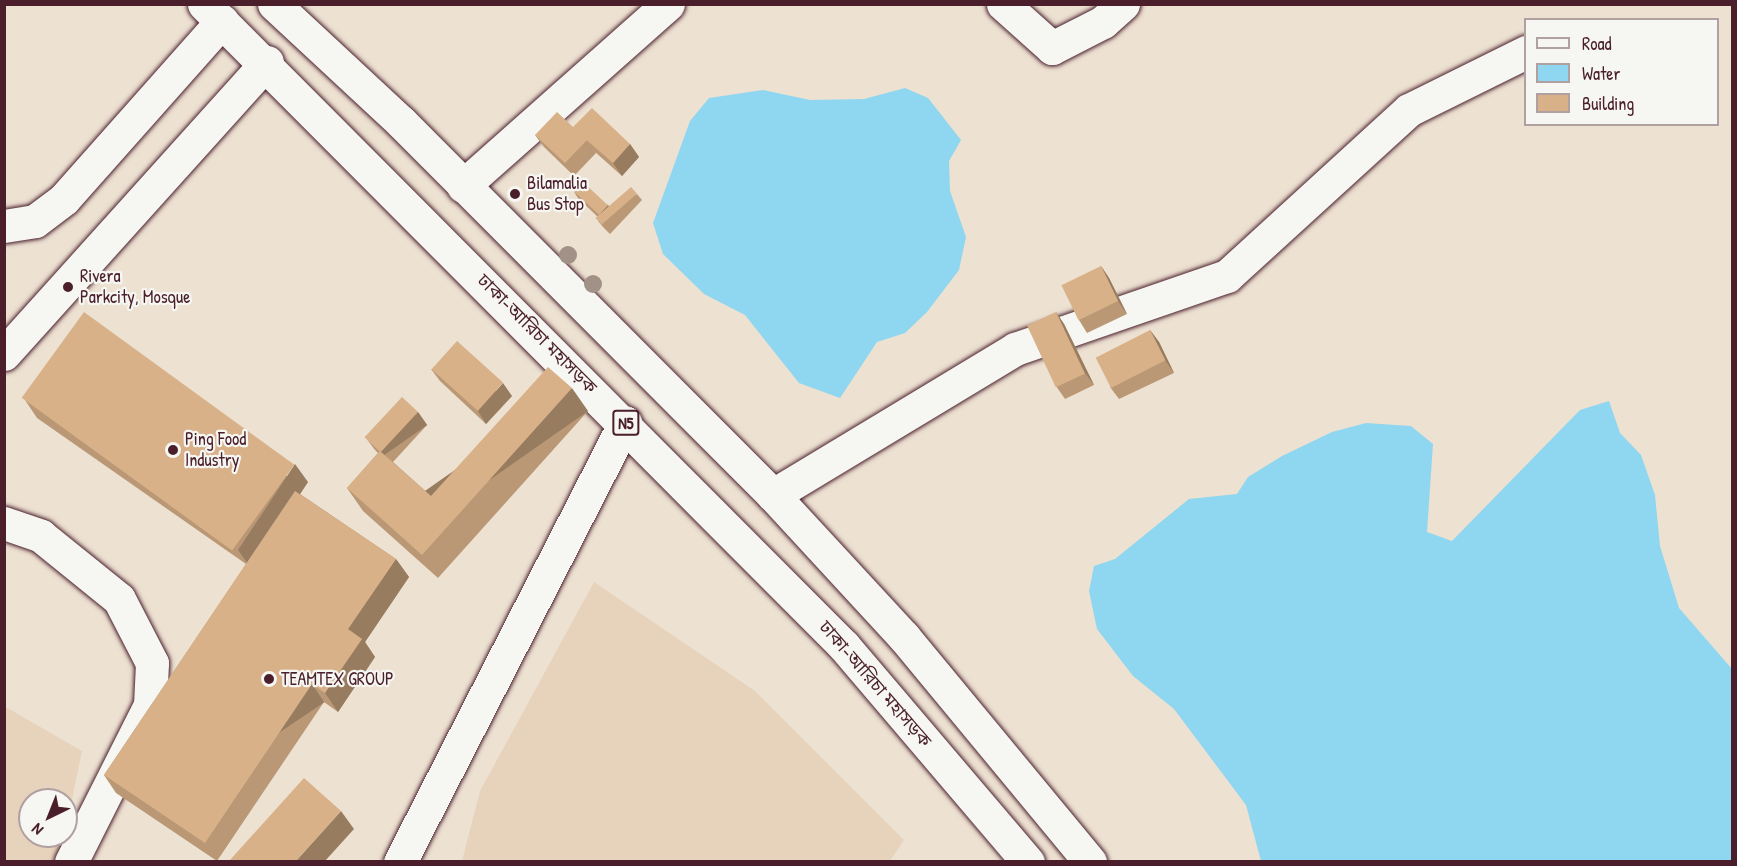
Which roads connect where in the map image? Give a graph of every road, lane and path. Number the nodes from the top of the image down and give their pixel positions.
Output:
1 (274, 4) edge
2 (668, 4) edge
3 (1003, 4) edge
4 (1123, 4) edge
5 (213, 13) edge
6 (1524, 53) edge
7 (267, 62) junction
8 (463, 186) junction
9 (4, 226) edge
10 (4, 354) edge
11 (625, 422) junction
12 (773, 495) junction
13 (4, 523) edge
14 (71, 861) edge
15 (400, 861) edge
16 (1028, 861) edge
17 (1090, 861) edge

1 - 8 main road
2 - 8 main road
3 - 4 main road
5 - 7 main road, ঢাকা-আরিচা মহাসড়ক / N5
5 - 9 main road
6 - 12 main road
7 - 10 main road
7 - 11 main road, ঢাকা-আরিচা মহাসড়ক / N5
8 - 12 main road
11 - 15 main road
11 - 16 main road, ঢাকা-আরিচা মহাসড়ক / N5
12 - 17 main road
13 - 14 main road

